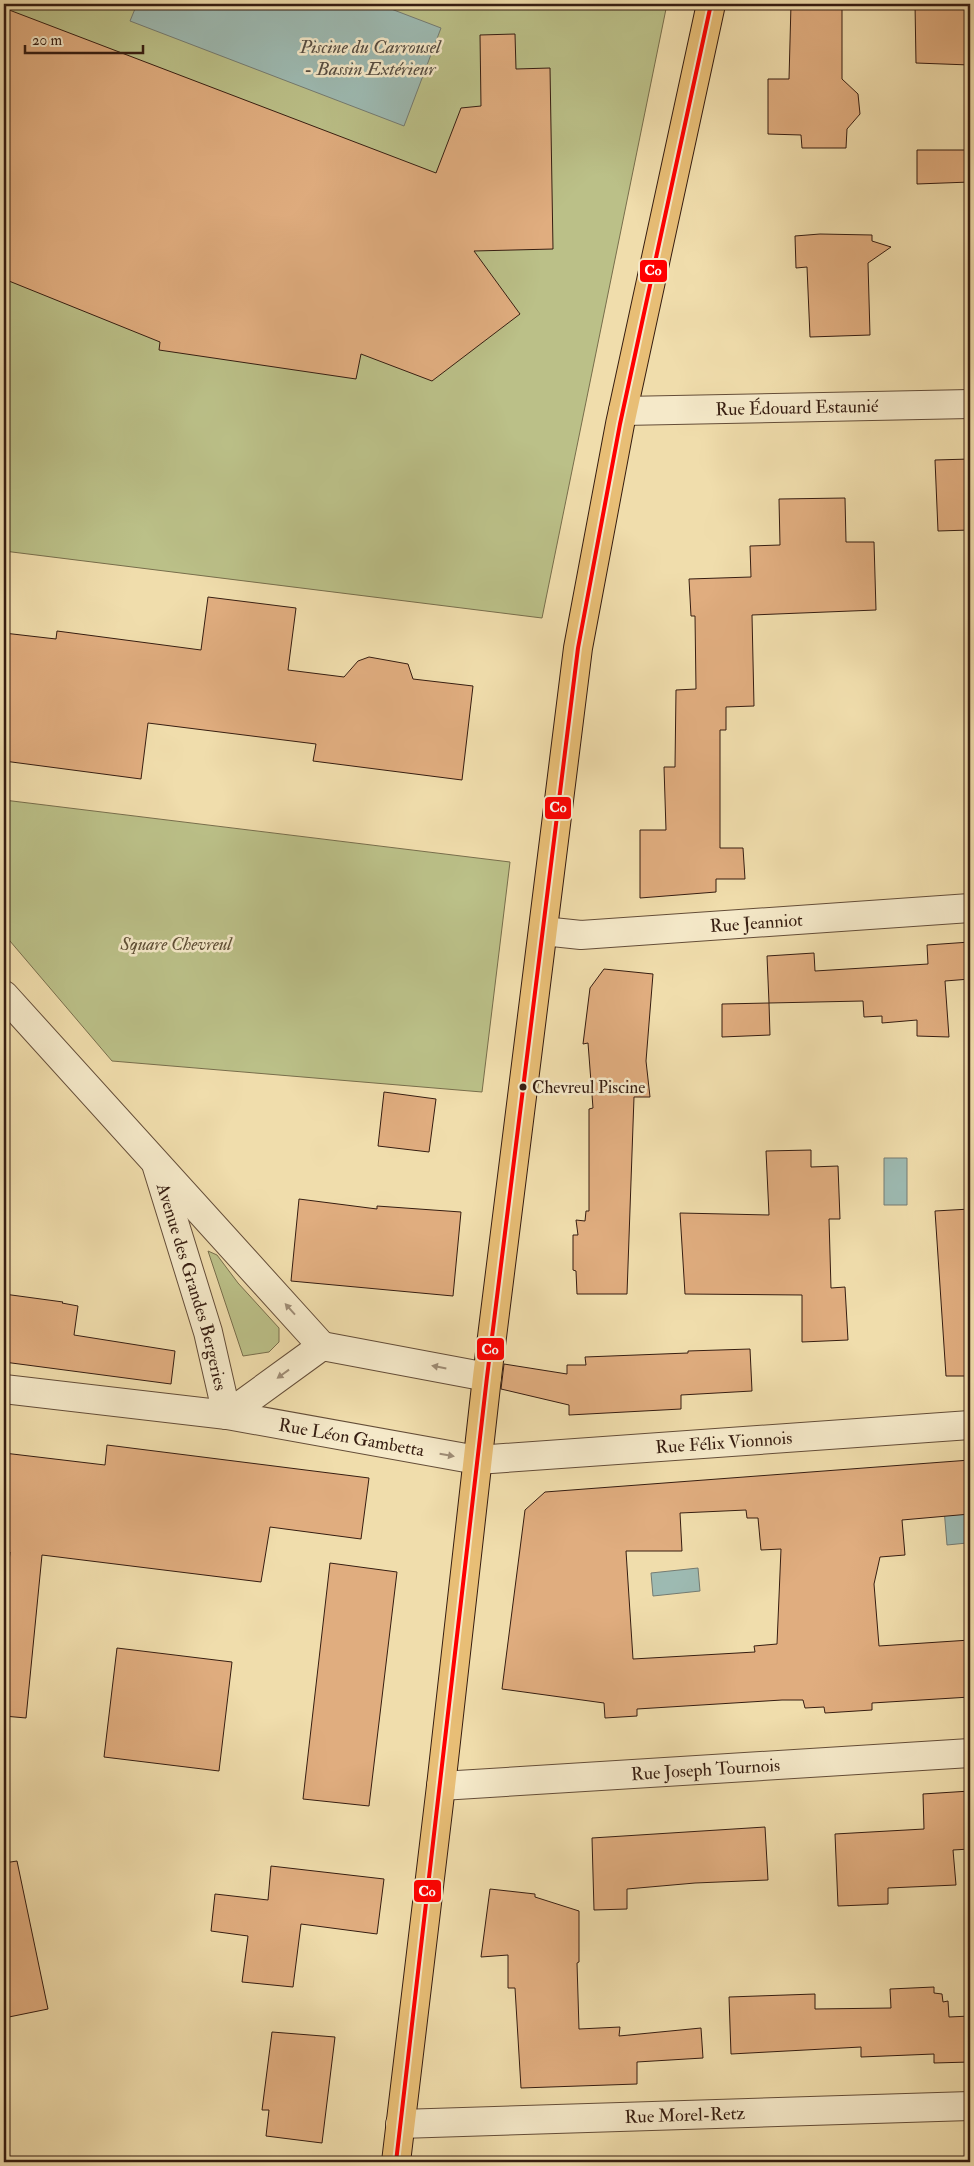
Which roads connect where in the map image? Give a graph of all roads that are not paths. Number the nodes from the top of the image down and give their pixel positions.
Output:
1 (711, 4) edge
2 (970, 404) edge
3 (623, 411) junction
4 (970, 908) edge
5 (543, 931) junction
6 (4, 996) edge
7 (154, 1159) junction
8 (322, 1346) junction
9 (487, 1377) junction
10 (4, 1389) edge
11 (227, 1416) junction
12 (970, 1425) edge
13 (477, 1460) junction
14 (970, 1753) edge
15 (441, 1786) junction
16 (970, 2106) edge
17 (400, 2124) junction
18 (396, 2162) edge

1 - 3 main road
2 - 3 street, Rue Édouard Estaunié
3 - 5 main road
4 - 5 street, Rue Jeanniot
5 - 9 main road
6 - 7 street, Avenue des Grandes Bergeries
8 -> 7 street, Avenue des Grandes Bergeries
7 - 11 street, Avenue des Grandes Bergeries
9 -> 8 street
8 -> 11 street
9 - 13 main road
10 - 11 street, Rue Léon Gambetta
11 -> 13 street, Rue Léon Gambetta
12 - 13 street, Rue Félix Vionnois
13 - 15 main road
14 - 15 street, Rue Joseph Tournois
15 - 17 main road
16 - 17 street, Rue Morel-Retz
17 - 18 main road

